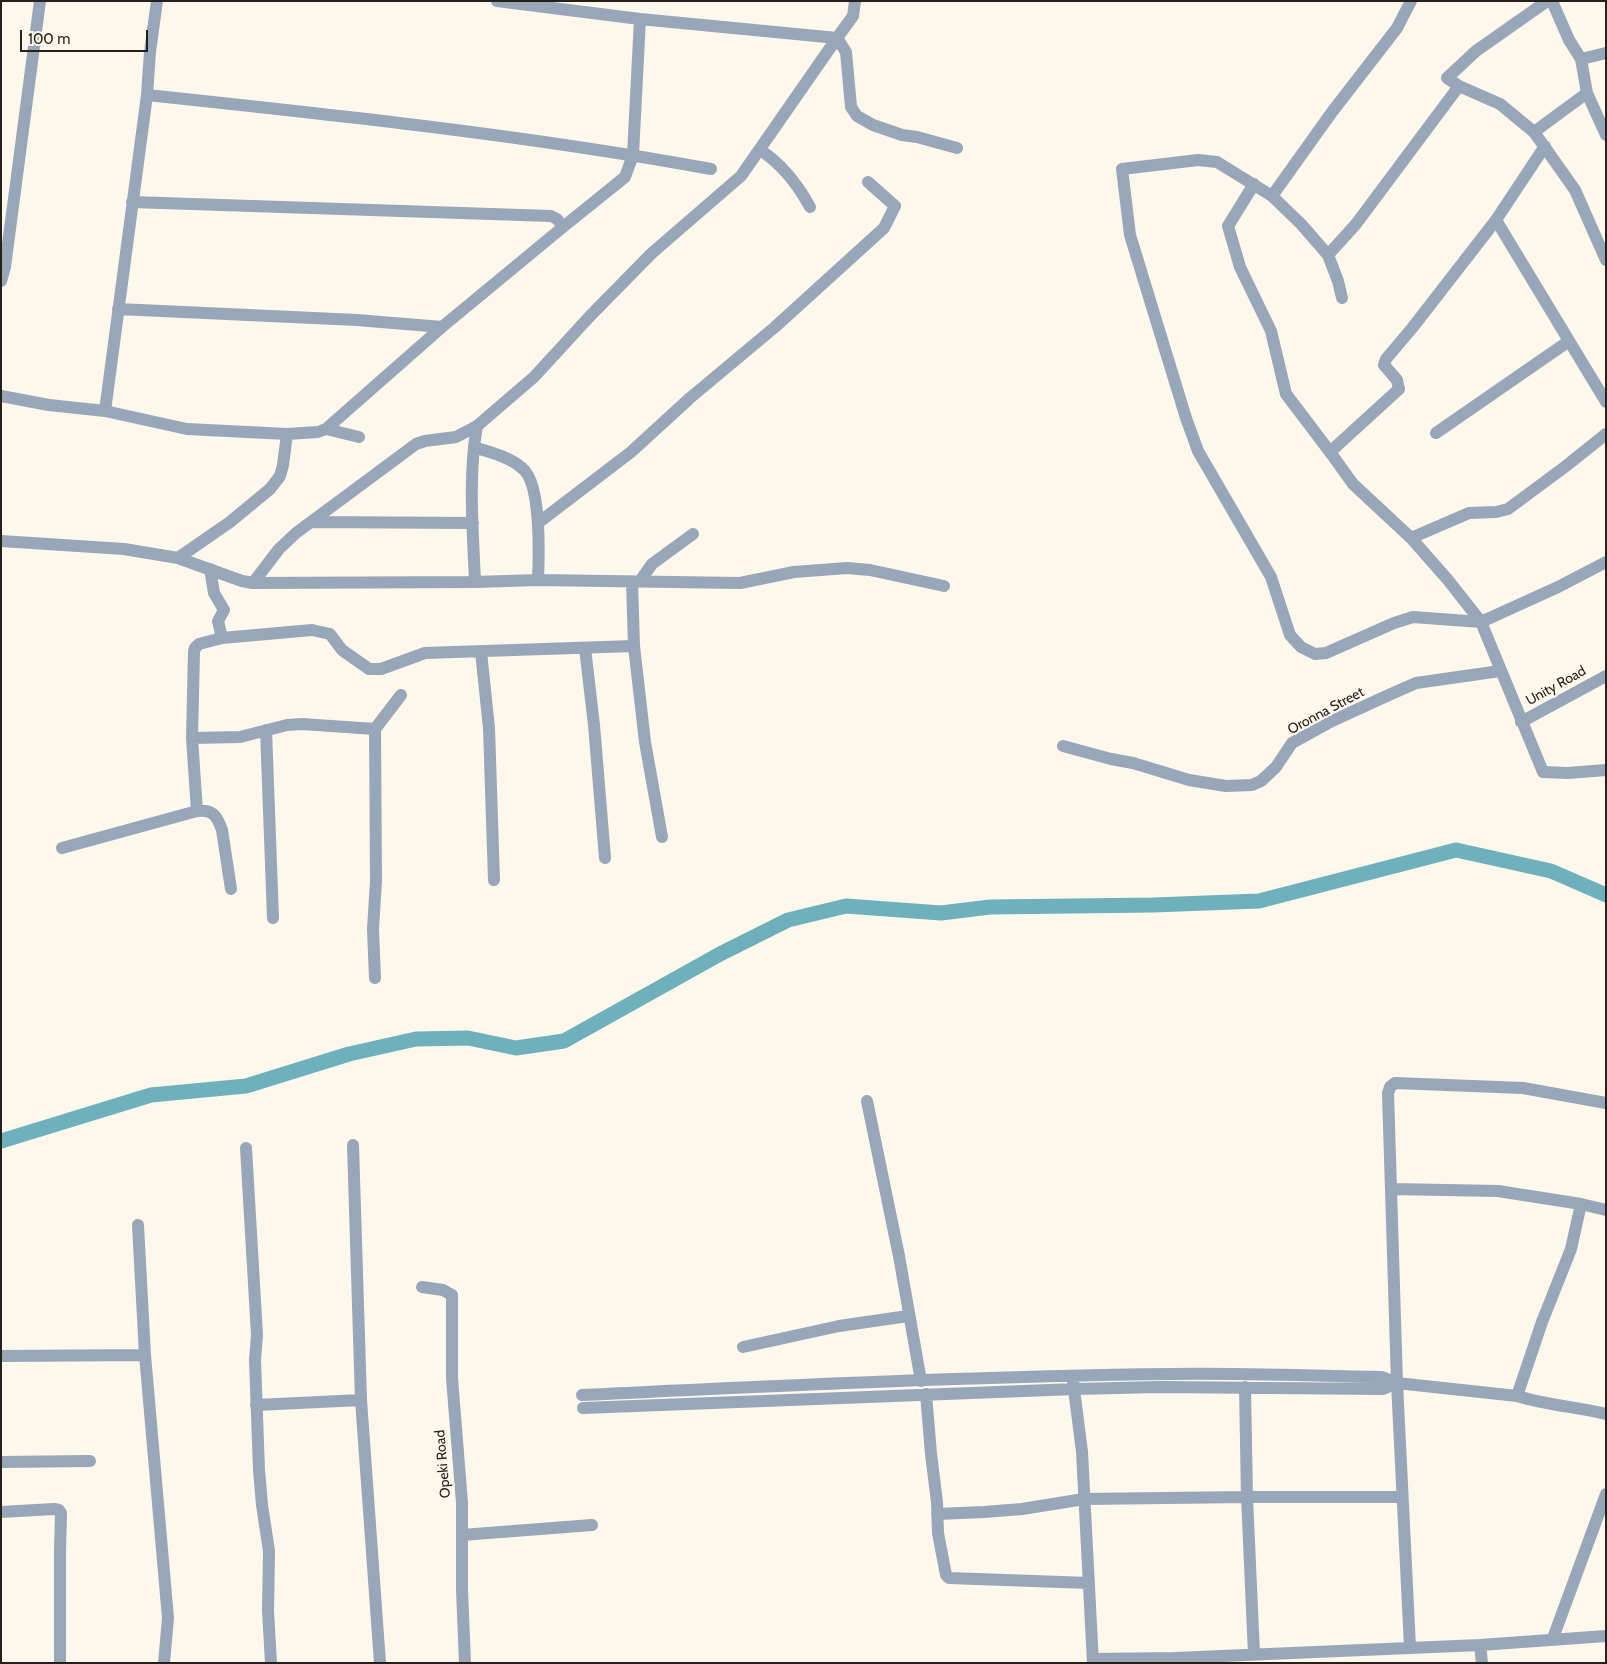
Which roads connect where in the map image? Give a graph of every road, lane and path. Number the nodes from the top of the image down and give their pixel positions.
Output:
1 (40, 1) edge
2 (157, 1) edge
3 (497, 1) edge
4 (855, 1) edge
5 (1411, 1) edge
6 (1547, 1) edge
7 (1552, 1) edge
8 (640, 19) junction
9 (836, 38) junction
10 (1606, 53) edge
11 (1580, 59) junction
12 (1459, 86) junction
13 (1587, 93) junction
14 (147, 95) junction
15 (1534, 132) junction
16 (1606, 135) edge
17 (1545, 146) junction
18 (957, 148) dead end
19 (760, 150) junction
20 (633, 155) junction
21 (711, 169) dead end
22 (868, 182) dead end
23 (1254, 184) junction
24 (1272, 196) junction
25 (132, 202) junction
26 (810, 207) dead end
27 (1496, 220) junction
28 (562, 227) junction
29 (1328, 255) junction
30 (1606, 260) edge
31 (1, 281) edge
32 (1342, 298) dead end
33 (118, 309) junction
34 (442, 327) junction
35 (1569, 341) junction
36 (1, 396) edge
37 (1606, 402) edge
38 (105, 411) junction
39 (477, 426) junction
40 (326, 430) junction
41 (1436, 433) dead end
42 (287, 434) junction
43 (1606, 434) edge
44 (359, 437) dead end
45 (474, 447) junction
46 (1330, 452) junction
47 (311, 522) junction
48 (473, 523) junction
49 (538, 523) junction
50 (693, 534) dead end
51 (1411, 538) junction
52 (1, 541) edge
53 (178, 558) junction
54 (1606, 562) edge
55 (210, 569) junction
56 (538, 580) junction
57 (636, 581) junction
58 (475, 582) junction
59 (253, 583) junction
60 (944, 586) dead end
61 (1481, 622) junction
62 (222, 638) junction
63 (634, 646) junction
64 (585, 648) junction
65 (481, 652) junction
66 (1500, 671) junction
67 (1606, 676) edge
68 (401, 695) dead end
69 (1521, 722) junction
70 (375, 729) junction
71 (266, 730) junction
72 (192, 738) junction
73 (1063, 746) dead end
74 (1606, 770) edge
75 (197, 811) junction
76 (662, 837) dead end
77 (62, 848) dead end
78 (605, 858) dead end
79 (494, 880) dead end
80 (230, 889) dead end
81 (273, 918) dead end
82 (375, 978) dead end
83 (867, 1101) dead end
84 (1606, 1103) edge
85 (353, 1145) dead end
86 (246, 1148) dead end
87 (1392, 1189) junction
88 (1581, 1204) junction
89 (1606, 1210) edge
90 (138, 1224) dead end
91 (422, 1287) dead end
92 (908, 1316) junction
93 (744, 1347) dead end
94 (145, 1355) junction
95 (1, 1356) edge
96 (1072, 1376) junction
97 (921, 1381) junction
98 (1397, 1383) junction
99 (1245, 1387) junction
100 (1075, 1389) junction
101 (926, 1394) junction
102 (582, 1395) dead end
103 (1517, 1396) junction
104 (361, 1400) junction
105 (256, 1404) junction
106 (583, 1408) dead end
107 (1606, 1414) edge
108 (90, 1461) dead end
109 (1, 1462) edge
110 (1606, 1494) edge
111 (1247, 1497) junction
112 (1402, 1497) junction
113 (1084, 1499) junction
114 (1, 1512) edge
115 (937, 1514) junction
116 (592, 1525) dead end
117 (462, 1535) junction
118 (1090, 1583) junction
119 (1606, 1636) edge
120 (1553, 1638) junction
121 (1480, 1645) junction
122 (1410, 1647) junction
123 (1254, 1654) junction
124 (1093, 1661) edge
125 (60, 1663) edge
126 (164, 1663) edge
127 (271, 1663) edge
128 (380, 1663) edge
129 (465, 1663) edge
130 (1482, 1663) edge

1 - 31 street
2 - 14 street
3 - 8 street
4 - 9 street
5 - 24 street
6 - 12 street
7 - 11 street
8 - 9 street
8 - 20 street
9 - 18 street
9 - 19 street
10 - 11 street
11 - 13 street
12 - 15 street
12 - 29 street
13 - 15 street
13 - 16 street
14 - 20 street
14 - 25 street
15 - 17 street
17 - 27 street
17 - 30 street
19 - 26 street
19 - 39 street
20 - 21 street
20 - 28 street
22 - 49 street
23 - 24 street
23 - 46 street
23 - 61 street
24 - 29 street
25 - 28 street
25 - 33 street
27 - 35 street
27 - 46 street
28 - 34 street
29 - 32 street
33 - 34 street
33 - 38 street
34 - 40 street
35 - 37 street
35 - 41 street
36 - 38 street
38 - 42 street
39 - 45 street
39 - 47 street
40 - 42 street
40 - 44 street
42 - 53 street
43 - 51 street
45 - 48 street
45 - 49 street
46 - 51 street
47 - 48 street
47 - 59 street
48 - 58 street
49 - 56 street
50 - 57 street
51 - 61 street
52 - 53 street
53 - 55 street
54 - 61 street
55 - 59 street
55 - 62 street
56 - 57 street
56 - 58 street
57 - 60 street
57 - 63 street
58 - 59 street
61 - 66 street
62 - 65 street
62 - 72 street
63 - 64 street
63 - 76 street
64 - 65 street
64 - 78 street
65 - 79 street
66 - 69 street
66 - 73 street, Oronna Street
67 - 69 street, Unity Road
68 - 70 street
69 - 74 street
70 - 71 street
70 - 82 street
71 - 72 street
71 - 81 street
72 - 75 street
75 - 77 street
75 - 80 street
83 - 92 street
84 - 87 street
85 - 104 street
86 - 105 street
87 - 88 street
87 - 98 street
88 - 89 street
88 - 103 street
90 - 94 street
91 - 117 street, Opeki Road
92 - 93 street
92 - 97 street
94 - 95 street
94 - 126 street
96 - 97 street
96 - 98 street
96 - 100 street
97 - 102 street
98 - 99 street
98 - 103 street
98 - 112 street
99 - 100 street
99 - 111 street
100 - 101 street
100 - 113 street
101 - 106 street
101 - 115 street
103 - 107 street
104 - 105 street
104 - 128 street
105 - 127 street
108 - 109 street
110 - 120 street
111 - 112 street
111 - 113 street
111 - 123 street
112 - 122 street
113 - 115 street
113 - 118 street
114 - 125 street
115 - 118 street
116 - 117 street
117 - 129 street, Opeki Road
118 - 124 street
119 - 120 street
120 - 121 street
121 - 122 street
121 - 130 street
122 - 123 street
123 - 124 street

